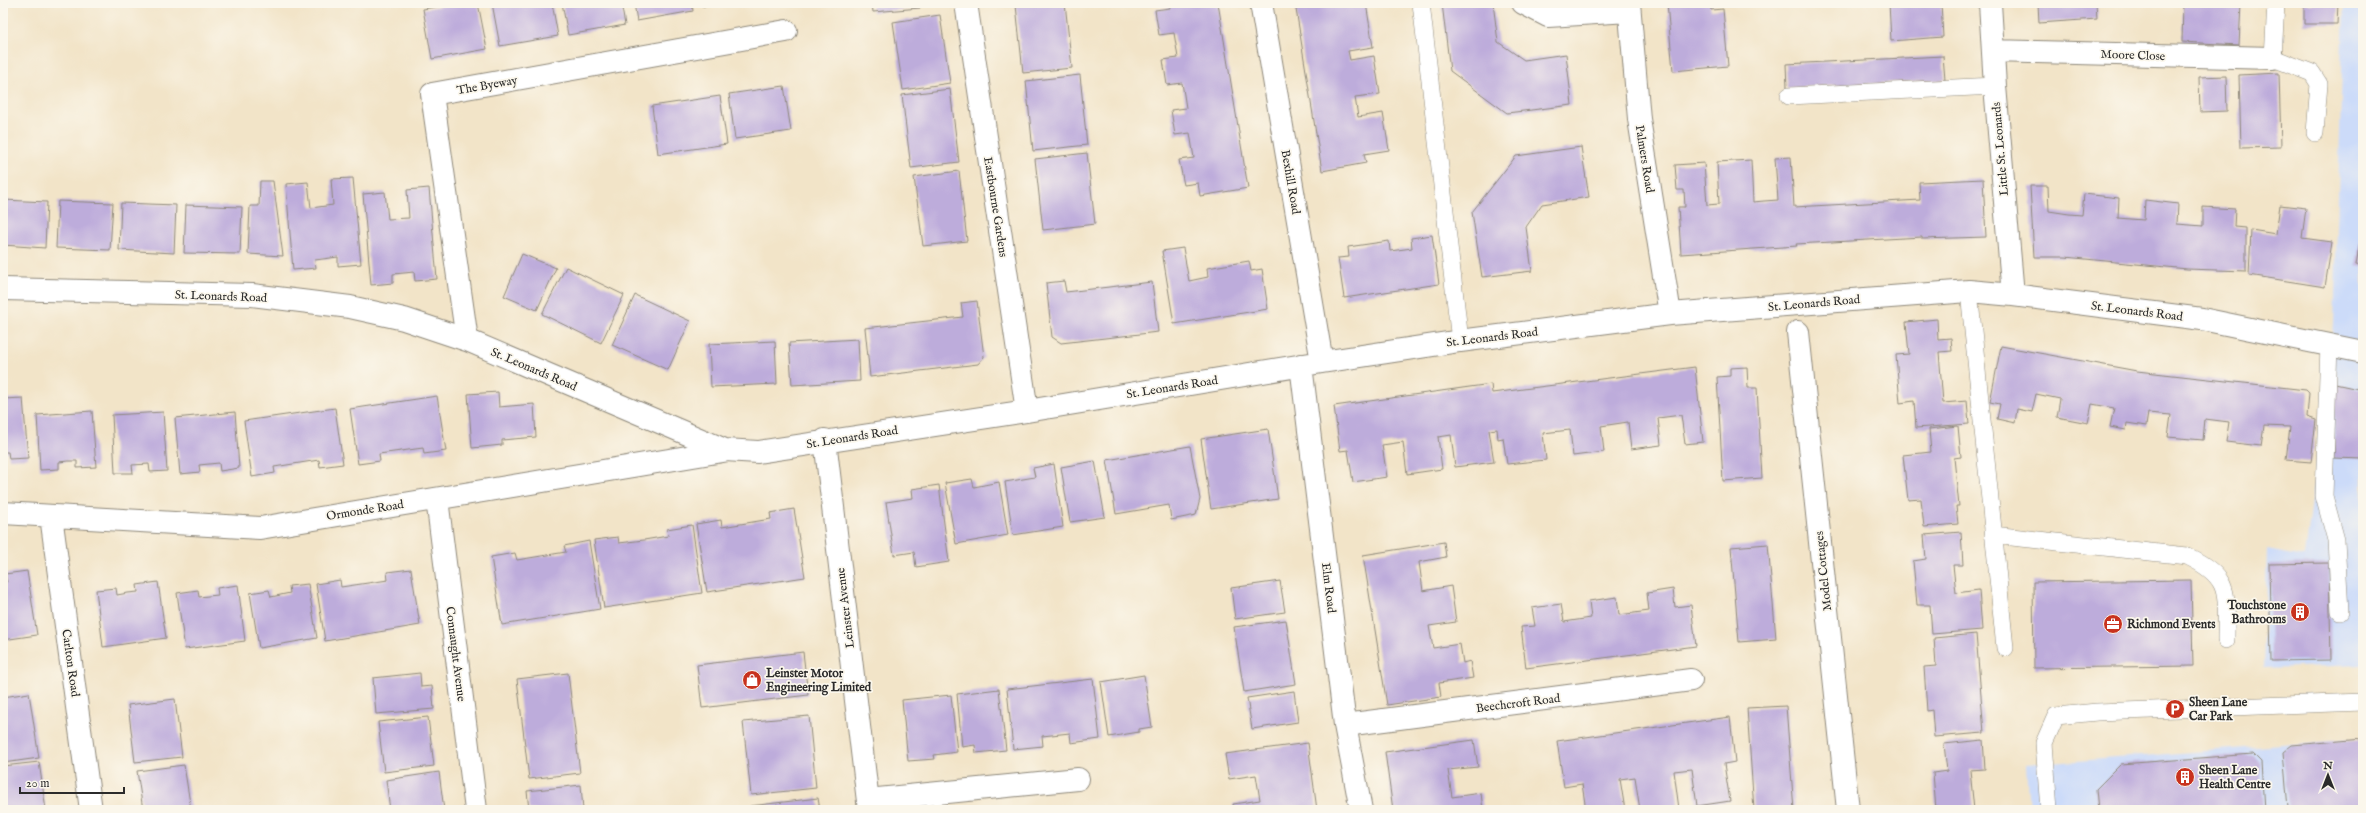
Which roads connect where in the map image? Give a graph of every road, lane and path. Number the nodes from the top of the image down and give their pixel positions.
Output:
1 (966, 3) edge
2 (1261, 3) edge
3 (1421, 3) edge
4 (1523, 3) edge
5 (1990, 3) edge
6 (2276, 3) edge
7 (1629, 7) edge
8 (786, 31) dead end
9 (1993, 51) junction
10 (2273, 58) junction
11 (1994, 86) junction
12 (1789, 96) dead end
13 (2315, 133) dead end
14 (3, 289) edge
15 (1969, 291) junction
16 (2013, 295) junction
17 (1670, 314) junction
18 (1798, 332) dead end
19 (466, 340) junction
20 (1460, 341) junction
21 (2329, 344) junction
22 (2363, 352) edge
23 (1311, 363) junction
24 (1027, 411) junction
25 (825, 440) junction
26 (725, 450) junction
27 (437, 499) junction
28 (3, 513) edge
29 (51, 516) junction
30 (1993, 535) junction
31 (2340, 612) dead end
32 (2226, 640) dead end
33 (2005, 648) dead end
34 (1691, 680) dead end
35 (2363, 702) edge
36 (1345, 725) junction
37 (1078, 779) dead end
38 (868, 805) edge
39 (91, 810) edge
40 (476, 810) edge
41 (1360, 810) edge
42 (1848, 810) edge
43 (2050, 810) edge

1 - 24 street, Eastbourne Gardens
2 - 23 street, Bexhill Road
3 - 20 lane
4 - 7 street
5 - 9 street, Little St. Leonards
6 - 10 lane
7 - 17 street, Palmers Road
8 - 19 street, The Byeway
9 - 10 street, Moore Close
9 - 11 street, Little St. Leonards
10 - 13 lane
11 - 12 lane
11 - 16 street, Little St. Leonards
14 - 19 street, St. Leonards Road
15 - 16 street, St. Leonards Road
15 - 17 street, St. Leonards Road
15 - 30 lane
16 - 21 street, St. Leonards Road
17 - 20 street, St. Leonards Road
18 - 42 street, Model Cottages
19 - 26 street, St. Leonards Road
20 - 23 street, St. Leonards Road
21 - 22 street, St. Leonards Road
21 - 31 lane
23 - 24 street, St. Leonards Road
23 - 36 street, Elm Road
24 - 25 street, St. Leonards Road
25 - 26 street, St. Leonards Road
25 - 38 street, Leinster Avenue
26 - 27 street, Ormonde Road
27 - 29 street, Ormonde Road
27 - 40 street, Connaught Avenue
28 - 29 street, Ormonde Road
29 - 39 street, Carlton Road
30 - 32 lane
30 - 33 lane
34 - 36 street, Beechcroft Road
35 - 43 lane
36 - 41 street, Elm Road
37 - 38 street, Leinster Avenue

